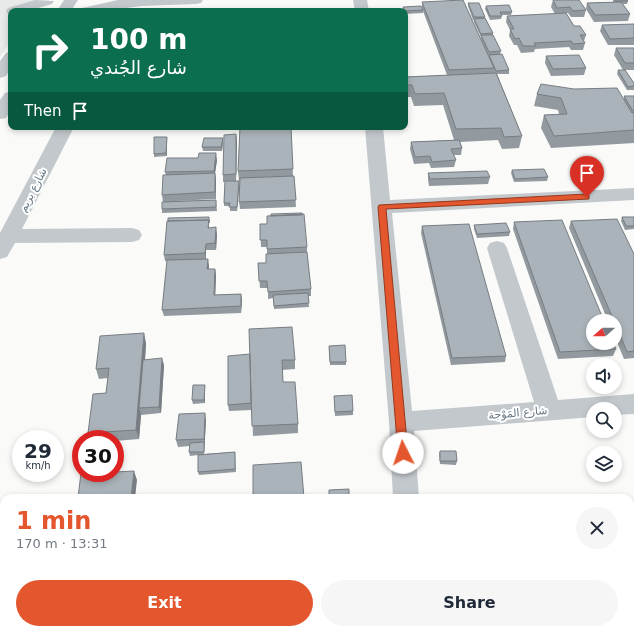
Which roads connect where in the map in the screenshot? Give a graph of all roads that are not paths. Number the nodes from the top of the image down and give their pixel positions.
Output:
1 (196, 0) edge
2 (148, 1) edge
3 (45, 4) edge
4 (26, 8) edge
5 (98, 8) edge
6 (8, 61) edge
7 (0, 73) edge
8 (8, 101) edge
9 (0, 114) edge
10 (63, 130) edge
11 (374, 130) edge
12 (634, 194) edge
13 (382, 207) junction
14 (132, 234) dead end
15 (4, 244) edge
16 (497, 248) dead end
17 (634, 404) edge
18 (549, 411) junction
19 (401, 422) junction
20 (406, 494) edge

1 - 2 street
2 - 5 street
3 - 4 street
6 - 7 street
8 - 9 street
10 - 15 street, شارع بريم
11 - 13 street
12 - 13 street
13 - 19 street
14 - 15 street
16 - 18 street
17 - 18 street, شارع المَوْجة
18 - 19 street, شارع المَوْجة
19 - 20 street

